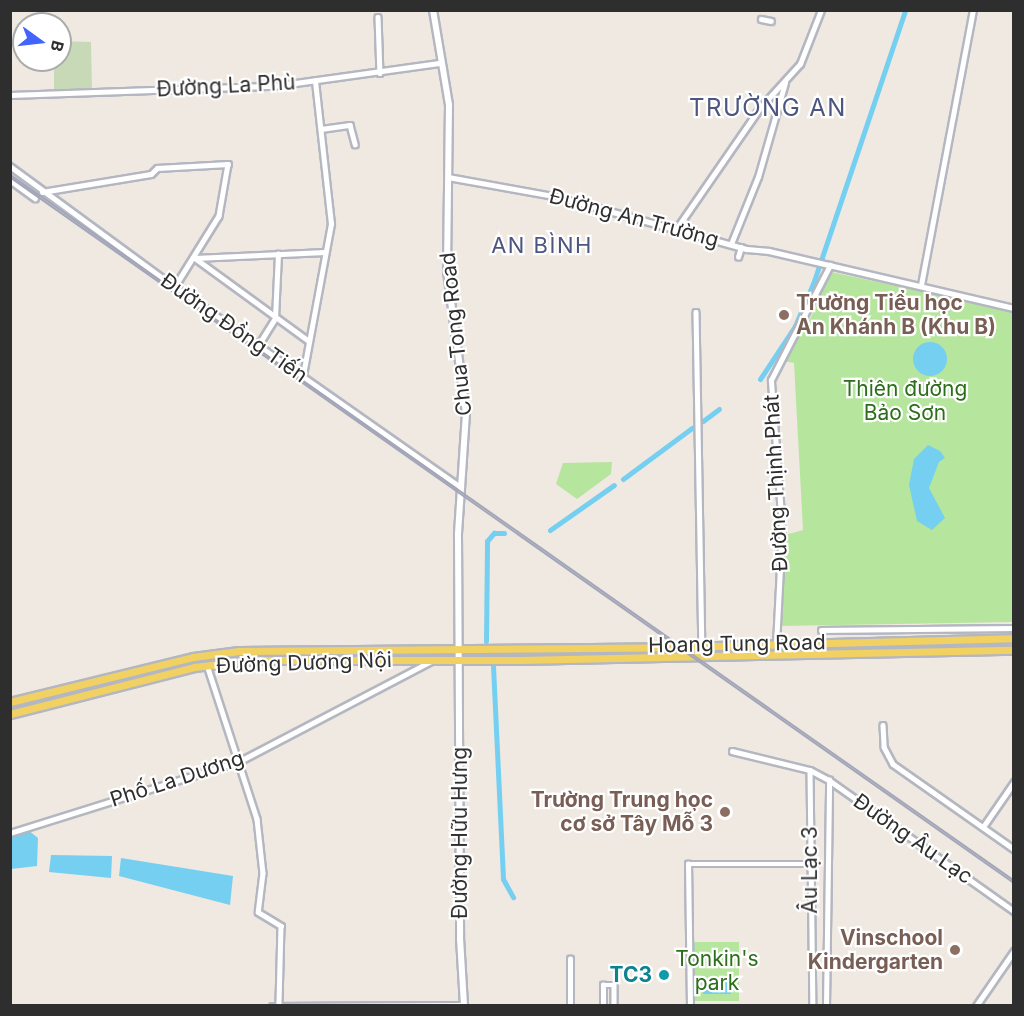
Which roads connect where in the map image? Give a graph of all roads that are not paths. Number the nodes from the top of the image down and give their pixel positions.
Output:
1 (433, 10) edge
2 (821, 10) edge
3 (973, 10) edge
4 (378, 17) dead end
5 (762, 19) dead end
6 (771, 21) dead end
7 (440, 63) junction
8 (380, 73) junction
9 (315, 81) junction
10 (785, 83) dead end
11 (10, 95) edge
12 (321, 129) junction
13 (355, 144) dead end
14 (10, 166) edge
15 (448, 177) junction
16 (10, 180) edge
17 (42, 192) junction
18 (35, 198) dead end
19 (677, 228) junction
20 (730, 244) junction
21 (741, 247) junction
22 (325, 252) junction
23 (278, 254) junction
24 (738, 257) dead end
25 (195, 258) junction
26 (827, 265) junction
27 (921, 285) junction
28 (175, 287) junction
29 (1014, 308) edge
30 (696, 312) dead end
31 (275, 318) junction
32 (309, 341) junction
33 (259, 344) junction
34 (303, 375) junction
35 (461, 487) junction
36 (1014, 628) edge
37 (821, 630) dead end
38 (934, 630) junction
39 (1014, 638) edge
40 (921, 640) junction
41 (934, 640) junction
42 (823, 642) junction
43 (776, 644) junction
44 (702, 646) junction
45 (460, 648) junction
46 (1014, 650) edge
47 (922, 652) junction
48 (824, 654) junction
49 (204, 655) junction
50 (702, 656) junction
51 (434, 660) junction
52 (460, 660) junction
53 (207, 665) junction
54 (10, 702) edge
55 (10, 714) edge
56 (883, 725) dead end
57 (732, 751) dead end
58 (240, 761) junction
59 (810, 770) junction
60 (829, 780) junction
61 (1014, 782) edge
62 (983, 827) junction
63 (10, 833) edge
64 (1014, 849) edge
65 (811, 864) junction
66 (1014, 911) edge
67 (1014, 951) edge
68 (570, 959) dead end
69 (279, 1003) junction
70 (272, 1005) edge
71 (464, 1005) edge
72 (570, 1005) edge
73 (603, 1005) edge
74 (614, 1005) edge
75 (690, 1005) edge
76 (813, 1005) edge
77 (826, 1005) edge
78 (976, 1005) edge

1 - 7 main road, Chua Tong Road
2 - 19 street
3 - 27 street
4 - 8 street
5 - 6 street
7 - 8 street, Đường La Phù
7 - 15 main road, Chua Tong Road
8 - 9 street, Đường La Phù
9 - 11 street, Đường La Phù
9 - 12 street
10 - 20 street
12 - 13 street
12 - 22 street
14 - 17 street, Đường Đồng Tiến
15 - 19 street, Đường An Trường
15 - 35 main road, Chua Tong Road
16 - 18 street
17 - 25 street
17 - 28 street, Đường Đồng Tiến
19 - 20 street, Đường An Trường
20 - 21 street, Đường An Trường
21 - 24 street
21 - 26 street, Đường An Trường
22 - 23 street
22 - 32 street
23 - 25 street
23 - 31 street
25 - 28 street
25 - 31 street
26 - 27 street, Đường An Trường
26 - 43 street, Đường Thịnh Phát
27 - 29 street, Đường An Trường
28 - 33 street, Đường Đồng Tiến
30 - 44 street
31 - 32 street
31 - 33 street
32 - 34 street
33 - 34 street, Đường Đồng Tiến
34 - 35 street, Đường Đồng Tiến
35 - 45 main road, Chua Tong Road
36 - 38 street
37 - 38 street
38 - 41 street
39 - 41 main road, Hoang Tung Road
40 - 41 main road, Hoang Tung Road
40 - 42 main road, Hoang Tung Road
40 - 47 main road
42 - 43 main road, Hoang Tung Road
42 - 48 main road
43 - 44 main road, Hoang Tung Road
44 - 45 main road, Hoang Tung Road
44 - 50 street
45 - 49 main road, Đường Dương Nội
45 - 52 main road, Đường Hữu Hưng
46 - 47 main road, Hoang Tung Road
47 - 48 main road, Hoang Tung Road
48 - 50 main road, Hoang Tung Road
49 - 53 main road
49 - 54 main road, Đường Dương Nội
50 - 52 main road, Hoang Tung Road
51 - 52 main road, Đường Dương Nội
51 - 53 main road, Đường Dương Nội
51 - 58 street, Phố La Dương
52 - 71 main road, Đường Hữu Hưng
53 - 55 main road, Đường Dương Nội
53 - 58 street
56 - 62 street
57 - 59 street, Đường Âu Lạc
58 - 63 street, Phố La Dương
58 - 69 street
59 - 60 street, Đường Âu Lạc
59 - 65 street, Âu Lạc 3
60 - 66 street, Đường Âu Lạc
60 - 77 street, Âu Lạc 3
61 - 62 street
62 - 64 street
65 - 75 street
65 - 76 street, Âu Lạc 3
67 - 78 street
68 - 72 street
69 - 70 street
69 - 71 street
73 - 74 street

